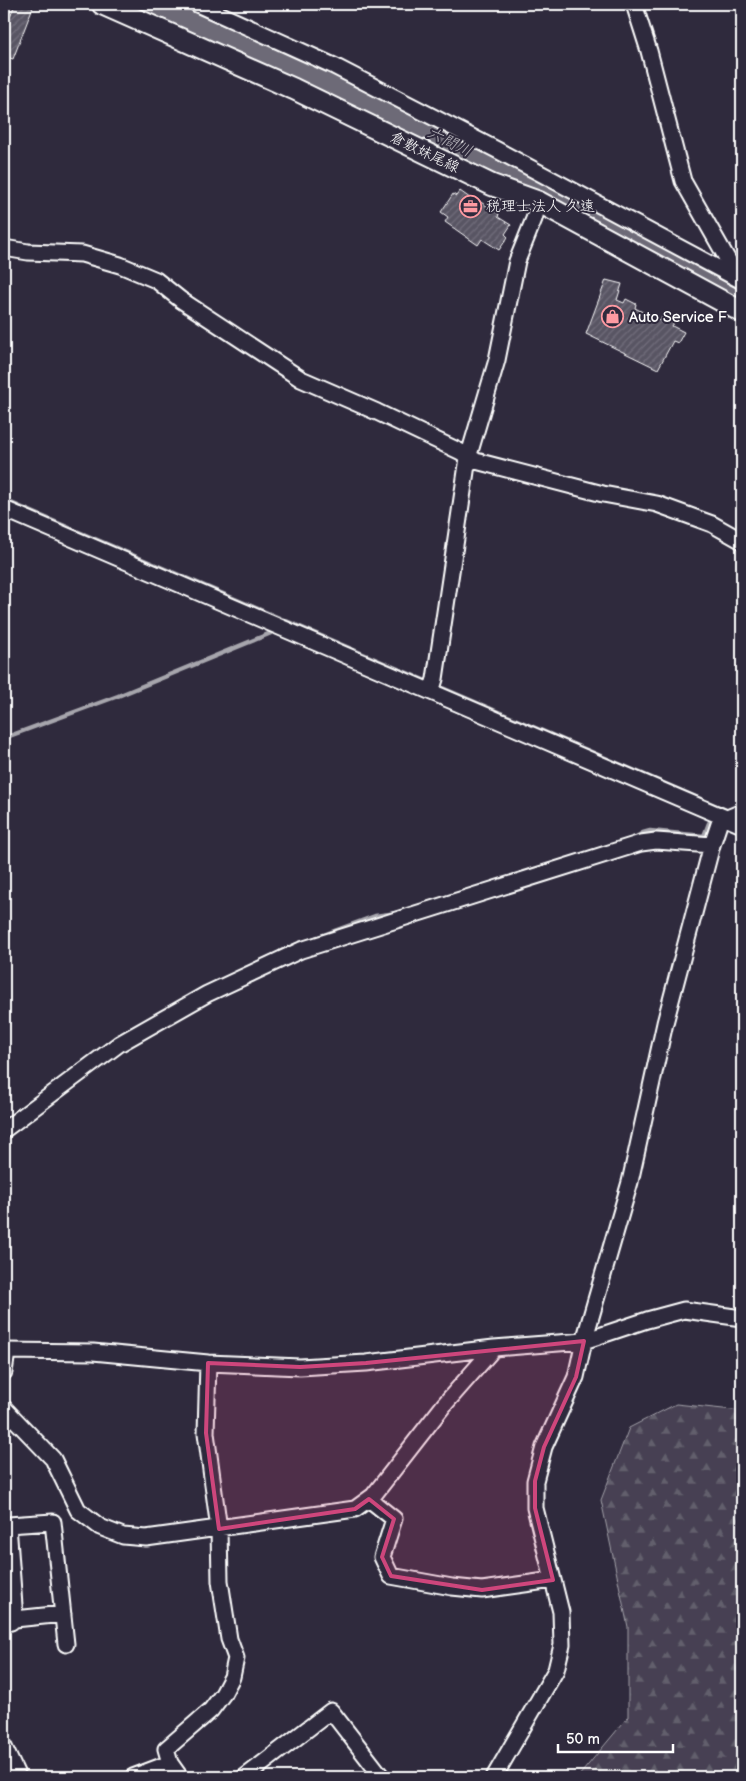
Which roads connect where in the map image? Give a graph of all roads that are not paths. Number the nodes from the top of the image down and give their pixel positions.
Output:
1 (102, 4) edge
2 (197, 4) edge
3 (634, 4) edge
4 (539, 202) junction
5 (4, 248) edge
6 (739, 280) edge
7 (742, 312) edge
8 (468, 458) junction
9 (4, 509) edge
10 (742, 541) edge
11 (433, 686) junction
12 (735, 818) edge
13 (712, 845) junction
14 (4, 1130) edge
15 (742, 1318) edge
16 (584, 1342) junction
17 (494, 1348) junction
18 (6, 1351) edge
19 (208, 1362) junction
20 (4, 1372) edge
21 (4, 1408) edge
22 (369, 1499) junction
23 (219, 1529) junction
24 (7, 1563) edge
25 (553, 1580) junction
26 (63, 1614) junction
27 (9, 1621) edge
28 (66, 1644) dead end
29 (4, 1747) edge
30 (170, 1763) junction
31 (18, 1777) edge
32 (133, 1777) edge
33 (180, 1777) edge
34 (245, 1777) edge
35 (382, 1777) edge
36 (494, 1777) edge

1 - 4 main road, 倉敷妹尾線
2 - 6 street
3 - 6 street
4 - 7 main road, 倉敷妹尾線
4 - 8 street
5 - 8 street
8 - 10 street
8 - 11 street
9 - 11 street
11 - 12 street
12 - 13 street
13 - 14 street
13 - 16 street
15 - 16 street
16 - 17 street
16 - 25 street
17 - 19 street
17 - 22 street
18 - 19 street
18 - 20 street
19 - 23 street
21 - 23 street
22 - 23 street
22 - 25 street
23 - 30 street
24 - 26 street
24 - 27 street
25 - 36 street
26 - 27 street
26 - 28 street
29 - 31 street
30 - 32 street
30 - 33 street
34 - 35 street

